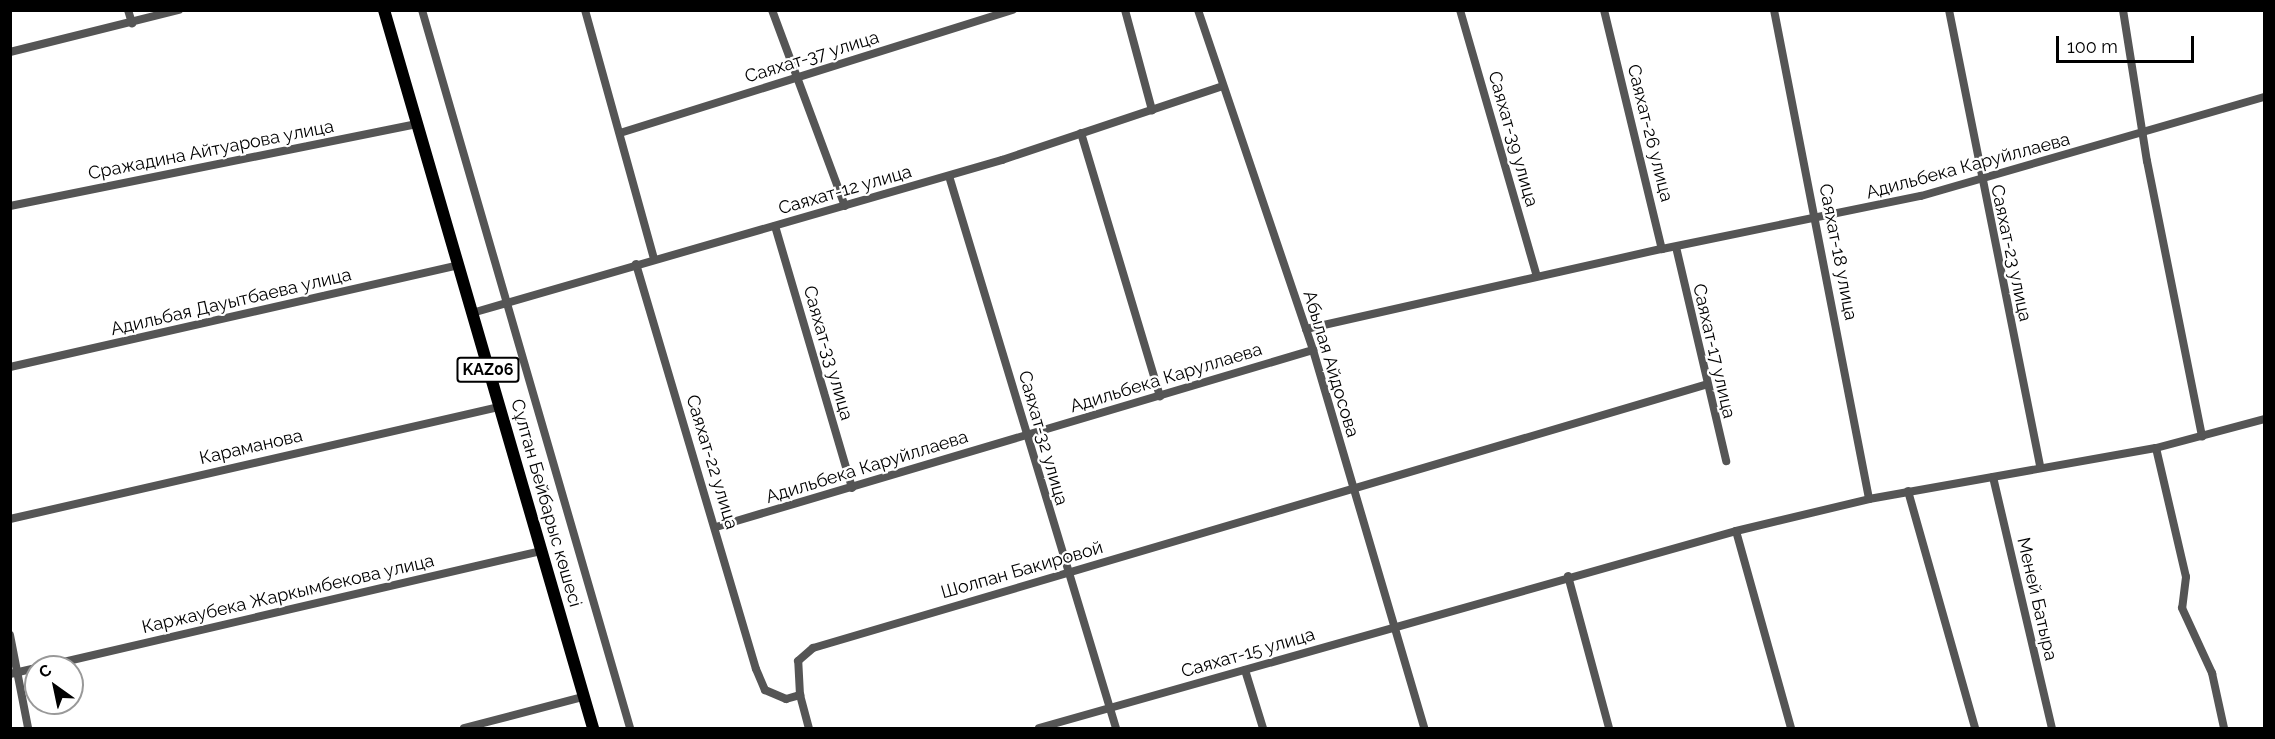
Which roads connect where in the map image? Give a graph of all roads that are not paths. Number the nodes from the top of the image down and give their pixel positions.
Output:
1 (128, 10) edge
2 (179, 10) edge
3 (384, 10) edge
4 (422, 10) edge
5 (585, 10) edge
6 (772, 10) edge
7 (1013, 10) edge
8 (1125, 10) edge
9 (1198, 10) edge
10 (1460, 10) edge
11 (1604, 10) edge
12 (1774, 10) edge
13 (1949, 10) edge
14 (2123, 10) edge
15 (132, 23) junction
16 (10, 52) edge
17 (797, 78) junction
18 (1223, 86) junction
19 (2265, 97) edge
20 (1152, 110) junction
21 (417, 124) junction
22 (620, 133) junction
23 (1081, 133) junction
24 (2144, 133) junction
25 (949, 176) junction
26 (1981, 181) junction
27 (10, 206) edge
28 (845, 206) junction
29 (1817, 220) junction
30 (775, 226) junction
31 (1676, 247) junction
32 (1662, 249) junction
33 (654, 260) junction
34 (636, 264) junction
35 (458, 265) junction
36 (1537, 276) junction
37 (507, 303) junction
38 (472, 313) junction
39 (1306, 329) junction
40 (1313, 350) junction
41 (10, 367) edge
42 (1705, 385) junction
43 (1160, 396) junction
44 (499, 408) junction
45 (2265, 419) edge
46 (1028, 435) junction
47 (2202, 437) junction
48 (2156, 448) junction
49 (1726, 461) dead end
50 (2040, 467) junction
51 (1993, 477) junction
52 (852, 488) junction
53 (1352, 489) junction
54 (1908, 491) junction
55 (1869, 499) junction
56 (10, 519) edge
57 (716, 527) junction
58 (1736, 531) junction
59 (541, 551) junction
60 (1065, 573) junction
61 (1568, 576) junction
62 (1395, 627) junction
63 (10, 634) edge
64 (84, 657) edge
65 (1245, 670) junction
66 (14, 673) edge
67 (800, 695) junction
68 (583, 697) junction
69 (1110, 709) junction
70 (28, 729) edge
71 (464, 729) edge
72 (593, 729) edge
73 (630, 729) edge
74 (809, 729) edge
75 (1039, 729) edge
76 (1116, 729) edge
77 (1263, 729) edge
78 (1424, 729) edge
79 (1609, 729) edge
80 (1791, 729) edge
81 (1975, 729) edge
82 (2052, 729) edge
83 (2224, 729) edge

1 - 15 street
2 - 15 street
3 - 21 main road, Сұлтан Бейбарыс көшесі / KAZ06
4 - 37 street
5 - 22 street
6 - 17 street
7 - 17 street, Саяхат-37 улица
8 - 20 street
9 - 18 street, Абылая Айдосова
10 - 36 street, Саяхат-39 улица
11 - 32 street, Саяхат-26 улица
12 - 29 street, Саяхат-18 улица
13 - 26 street, Саяхат-23 улица
14 - 24 street
15 - 16 street
17 - 22 street, Саяхат-37 улица
17 - 28 street
18 - 20 street, Саяхат-12 улица
18 - 39 street, Абылая Айдосова
19 - 24 street, Адильбека Каруйллаева
20 - 23 street, Саяхат-12 улица
21 - 27 street, Сражадина Айтуарова улица
21 - 35 main road, Сұлтан Бейбарыс көшесі / KAZ06
22 - 33 street
23 - 25 street, Саяхат-12 улица
23 - 43 street
24 - 26 street, Адильбека Каруйллаева
24 - 47 street
25 - 28 street, Саяхат-12 улица
25 - 46 street, Саяхат-32 улица
26 - 29 street, Адильбека Каруйллаева
26 - 50 street, Саяхат-23 улица
28 - 30 street, Саяхат-12 улица
29 - 31 street, Адильбека Каруйллаева
29 - 55 street, Саяхат-18 улица
30 - 33 street, Саяхат-12 улица
30 - 52 street, Саяхат-33 улица
31 - 32 street
31 - 42 street, Саяхат-17 улица
32 - 36 street
33 - 34 street, Саяхат-12 улица
34 - 37 street, Саяхат-12 улица
34 - 57 street, Саяхат-22 улица
35 - 38 main road, Сұлтан Бейбарыс көшесі / KAZ06
35 - 41 street, Адильбая Дауытбаева улица
36 - 39 street
37 - 38 street, Саяхат-12 улица
37 - 73 street
38 - 44 main road, Сұлтан Бейбарыс көшесі / KAZ06
39 - 40 street, Абылая Айдосова
40 - 43 street, Адильбека Каруллаева
40 - 53 street, Абылая Айдосова
42 - 49 street, Саяхат-17 улица
42 - 53 street, Шолпан Бакировой
43 - 46 street, Адильбека Каруллаева
44 - 56 street, Караманова
44 - 59 main road, Сұлтан Бейбарыс көшесі / KAZ06
45 - 47 street, Саяхат-15 улица
46 - 52 street, Адильбека Каруйллаева
46 - 60 street, Саяхат-32 улица
47 - 48 street, Саяхат-15 улица
48 - 50 street, Саяхат-15 улица
48 - 83 street
50 - 51 street, Саяхат-15 улица
51 - 54 street, Саяхат-15 улица
51 - 82 street, Меней Батыра
52 - 57 street, Адильбека Каруйллаева
53 - 60 street, Шолпан Бакировой
53 - 62 street, Абылая Айдосова
54 - 55 street, Саяхат-15 улица
54 - 81 street
55 - 58 street, Саяхат-15 улица
57 - 67 street, Саяхат-22 улица
58 - 61 street, Саяхат-15 улица
58 - 80 street
59 - 64 street, Каржаубека Жаркымбекова улица
59 - 68 main road, Сұлтан Бейбарыс көшесі / KAZ06
60 - 67 street, Шолпан Бакировой
60 - 69 street, Саяхат-32 улица
61 - 62 street, Саяхат-15 улица
61 - 79 street
62 - 65 street, Саяхат-15 улица
62 - 78 street, Абылая Айдосова
63 - 66 street
65 - 69 street, Саяхат-15 улица
65 - 77 street
66 - 70 street
67 - 74 street
68 - 71 street
68 - 72 main road, Сұлтан Бейбарыс көшесі / KAZ06
69 - 75 street, Саяхат-15 улица
69 - 76 street, Саяхат-32 улица

